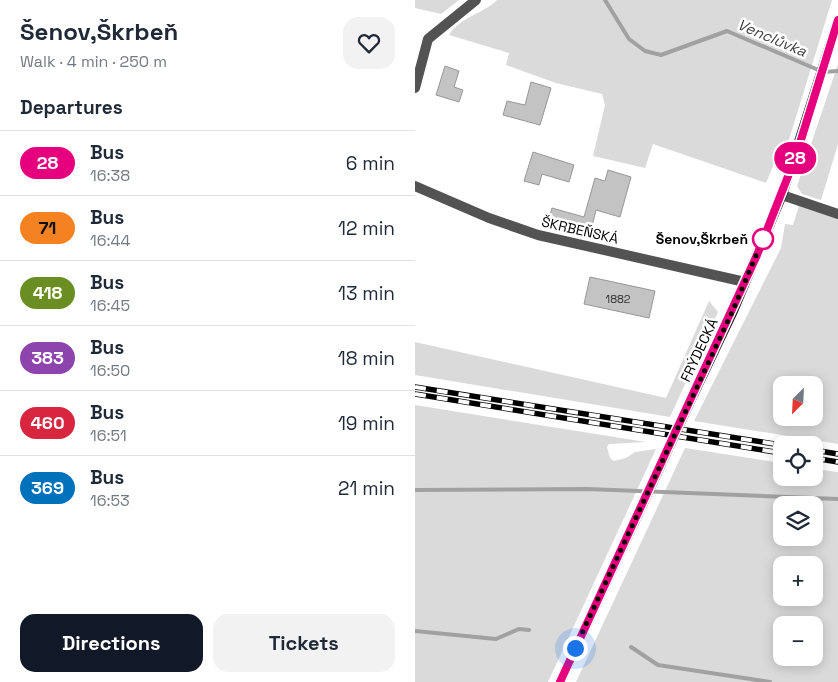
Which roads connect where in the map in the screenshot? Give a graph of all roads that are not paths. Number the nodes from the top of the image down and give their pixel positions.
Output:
1 (476, 0) edge
2 (838, 20) edge
3 (415, 88) edge
4 (415, 186) edge
5 (782, 194) junction
6 (838, 214) edge
7 (745, 282) junction
8 (560, 682) edge

1 - 3 street
2 - 5 main road, FRÝDECKÁ
4 - 7 street, ŠKRBEŇSKÁ
5 - 6 street
5 - 7 main road, FRÝDECKÁ
7 - 8 main road, FRÝDECKÁ, bridge

